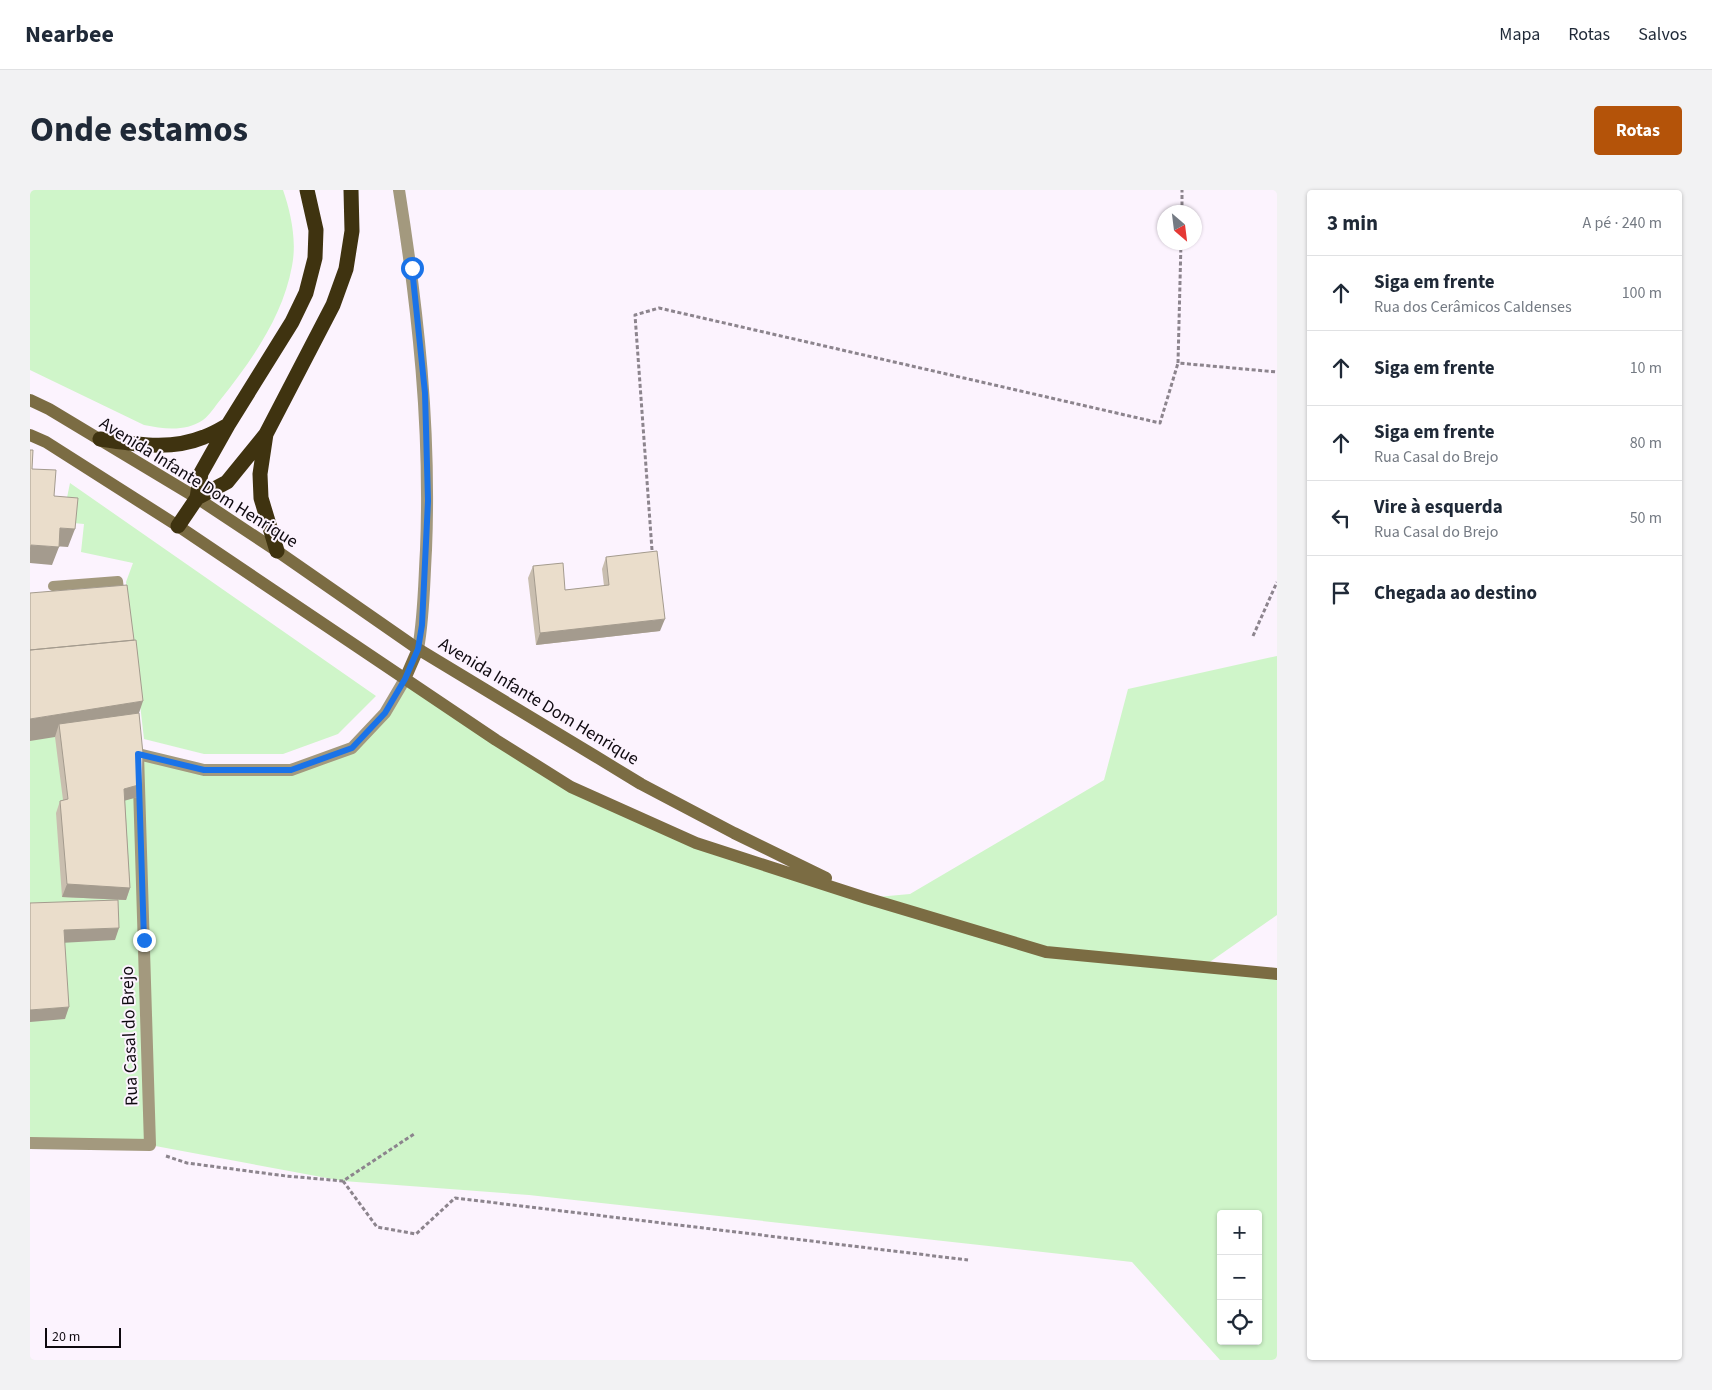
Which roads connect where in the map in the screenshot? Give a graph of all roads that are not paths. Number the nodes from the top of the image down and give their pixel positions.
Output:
1 (307, 190) edge
2 (351, 190) edge
3 (399, 190) edge
4 (30, 400) edge
5 (228, 425) junction
6 (266, 434) junction
7 (30, 435) edge
8 (100, 439) junction
9 (197, 498) junction
10 (178, 526) junction
11 (277, 551) junction
12 (53, 586) dead end
13 (122, 612) edge
14 (418, 649) junction
15 (405, 679) junction
16 (866, 898) junction
17 (1277, 974) edge
18 (30, 1143) edge

1 - 5 highway
2 - 6 highway
3 - 14 street
4 - 8 main road, Avenida Infante Dom Henrique
5 - 8 highway
5 - 9 highway
6 - 9 highway
6 - 11 highway
7 - 10 main road, Avenida Infante Dom Henrique
8 - 9 main road, Avenida Infante Dom Henrique
9 - 10 highway
9 - 11 main road, Avenida Infante Dom Henrique
10 - 15 main road, Avenida Infante Dom Henrique
11 - 14 main road, Avenida Infante Dom Henrique
12 - 13 lane
14 - 15 main road
14 - 16 main road, Avenida Infante Dom Henrique
15 - 16 main road, Avenida Infante Dom Henrique
15 - 18 street, Rua Casal do Brejo
16 - 17 main road, Avenida Infante Dom Henrique

